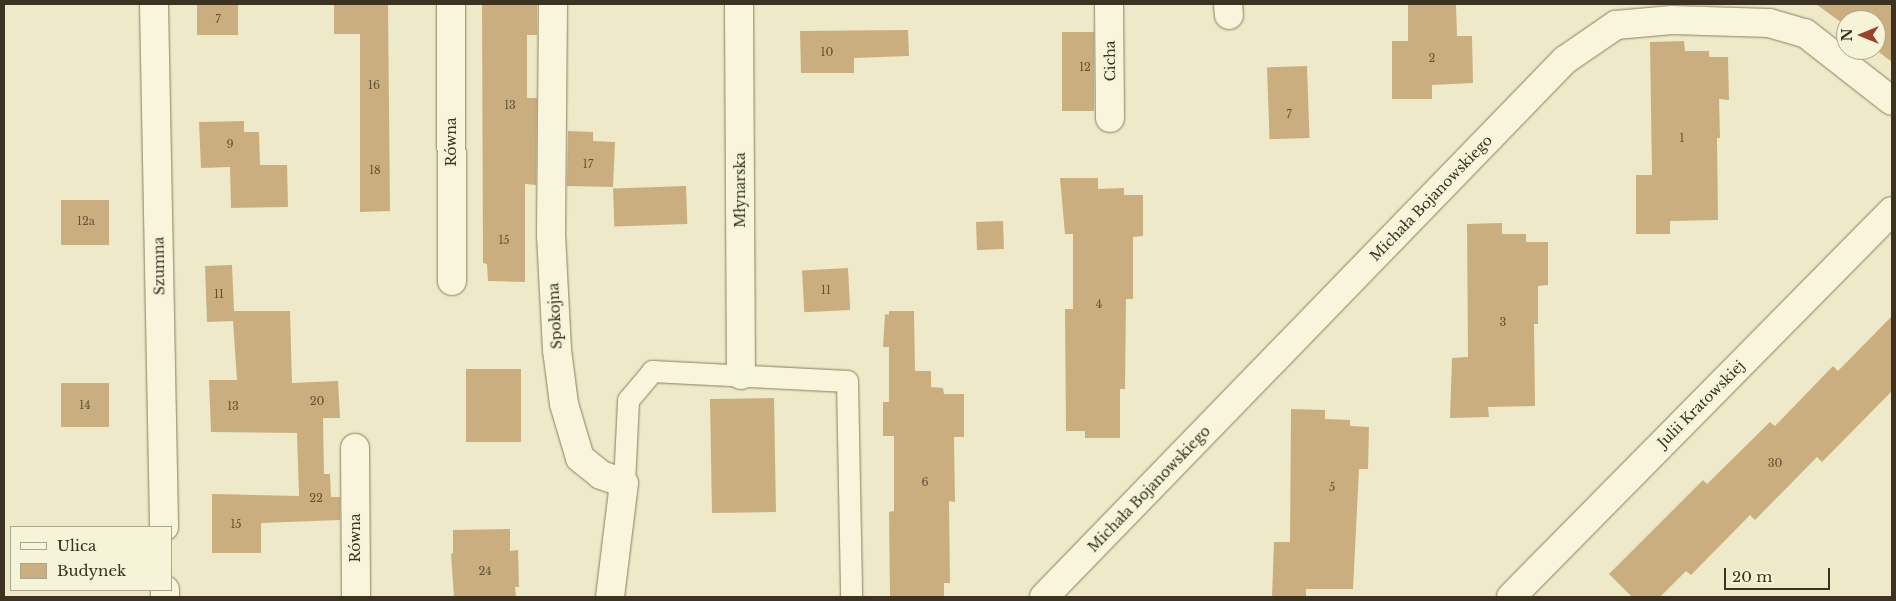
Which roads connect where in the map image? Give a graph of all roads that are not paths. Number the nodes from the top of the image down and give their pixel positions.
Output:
1 (154, 4) edge
2 (451, 4) edge
3 (553, 4) edge
4 (738, 4) edge
5 (1109, 4) edge
6 (1892, 101) edge
7 (1110, 118) dead end
8 (1892, 211) edge
9 (452, 281) dead end
10 (741, 375) junction
11 (355, 448) dead end
12 (624, 483) junction
13 (164, 526) edge
14 (356, 597) edge
15 (610, 597) edge
16 (851, 597) edge
17 (1044, 597) edge
18 (1510, 597) edge

1 - 13 street, Szumna
2 - 9 street, Równa
3 - 12 street, Spokojna
4 - 10 street, Młynarska
5 - 7 street, Cicha
6 - 17 street, Michała Bojanowskiego
8 - 18 street, Julii Kratowskiej
10 - 12 lane
10 - 16 lane
11 - 14 street, Równa
12 - 15 street

